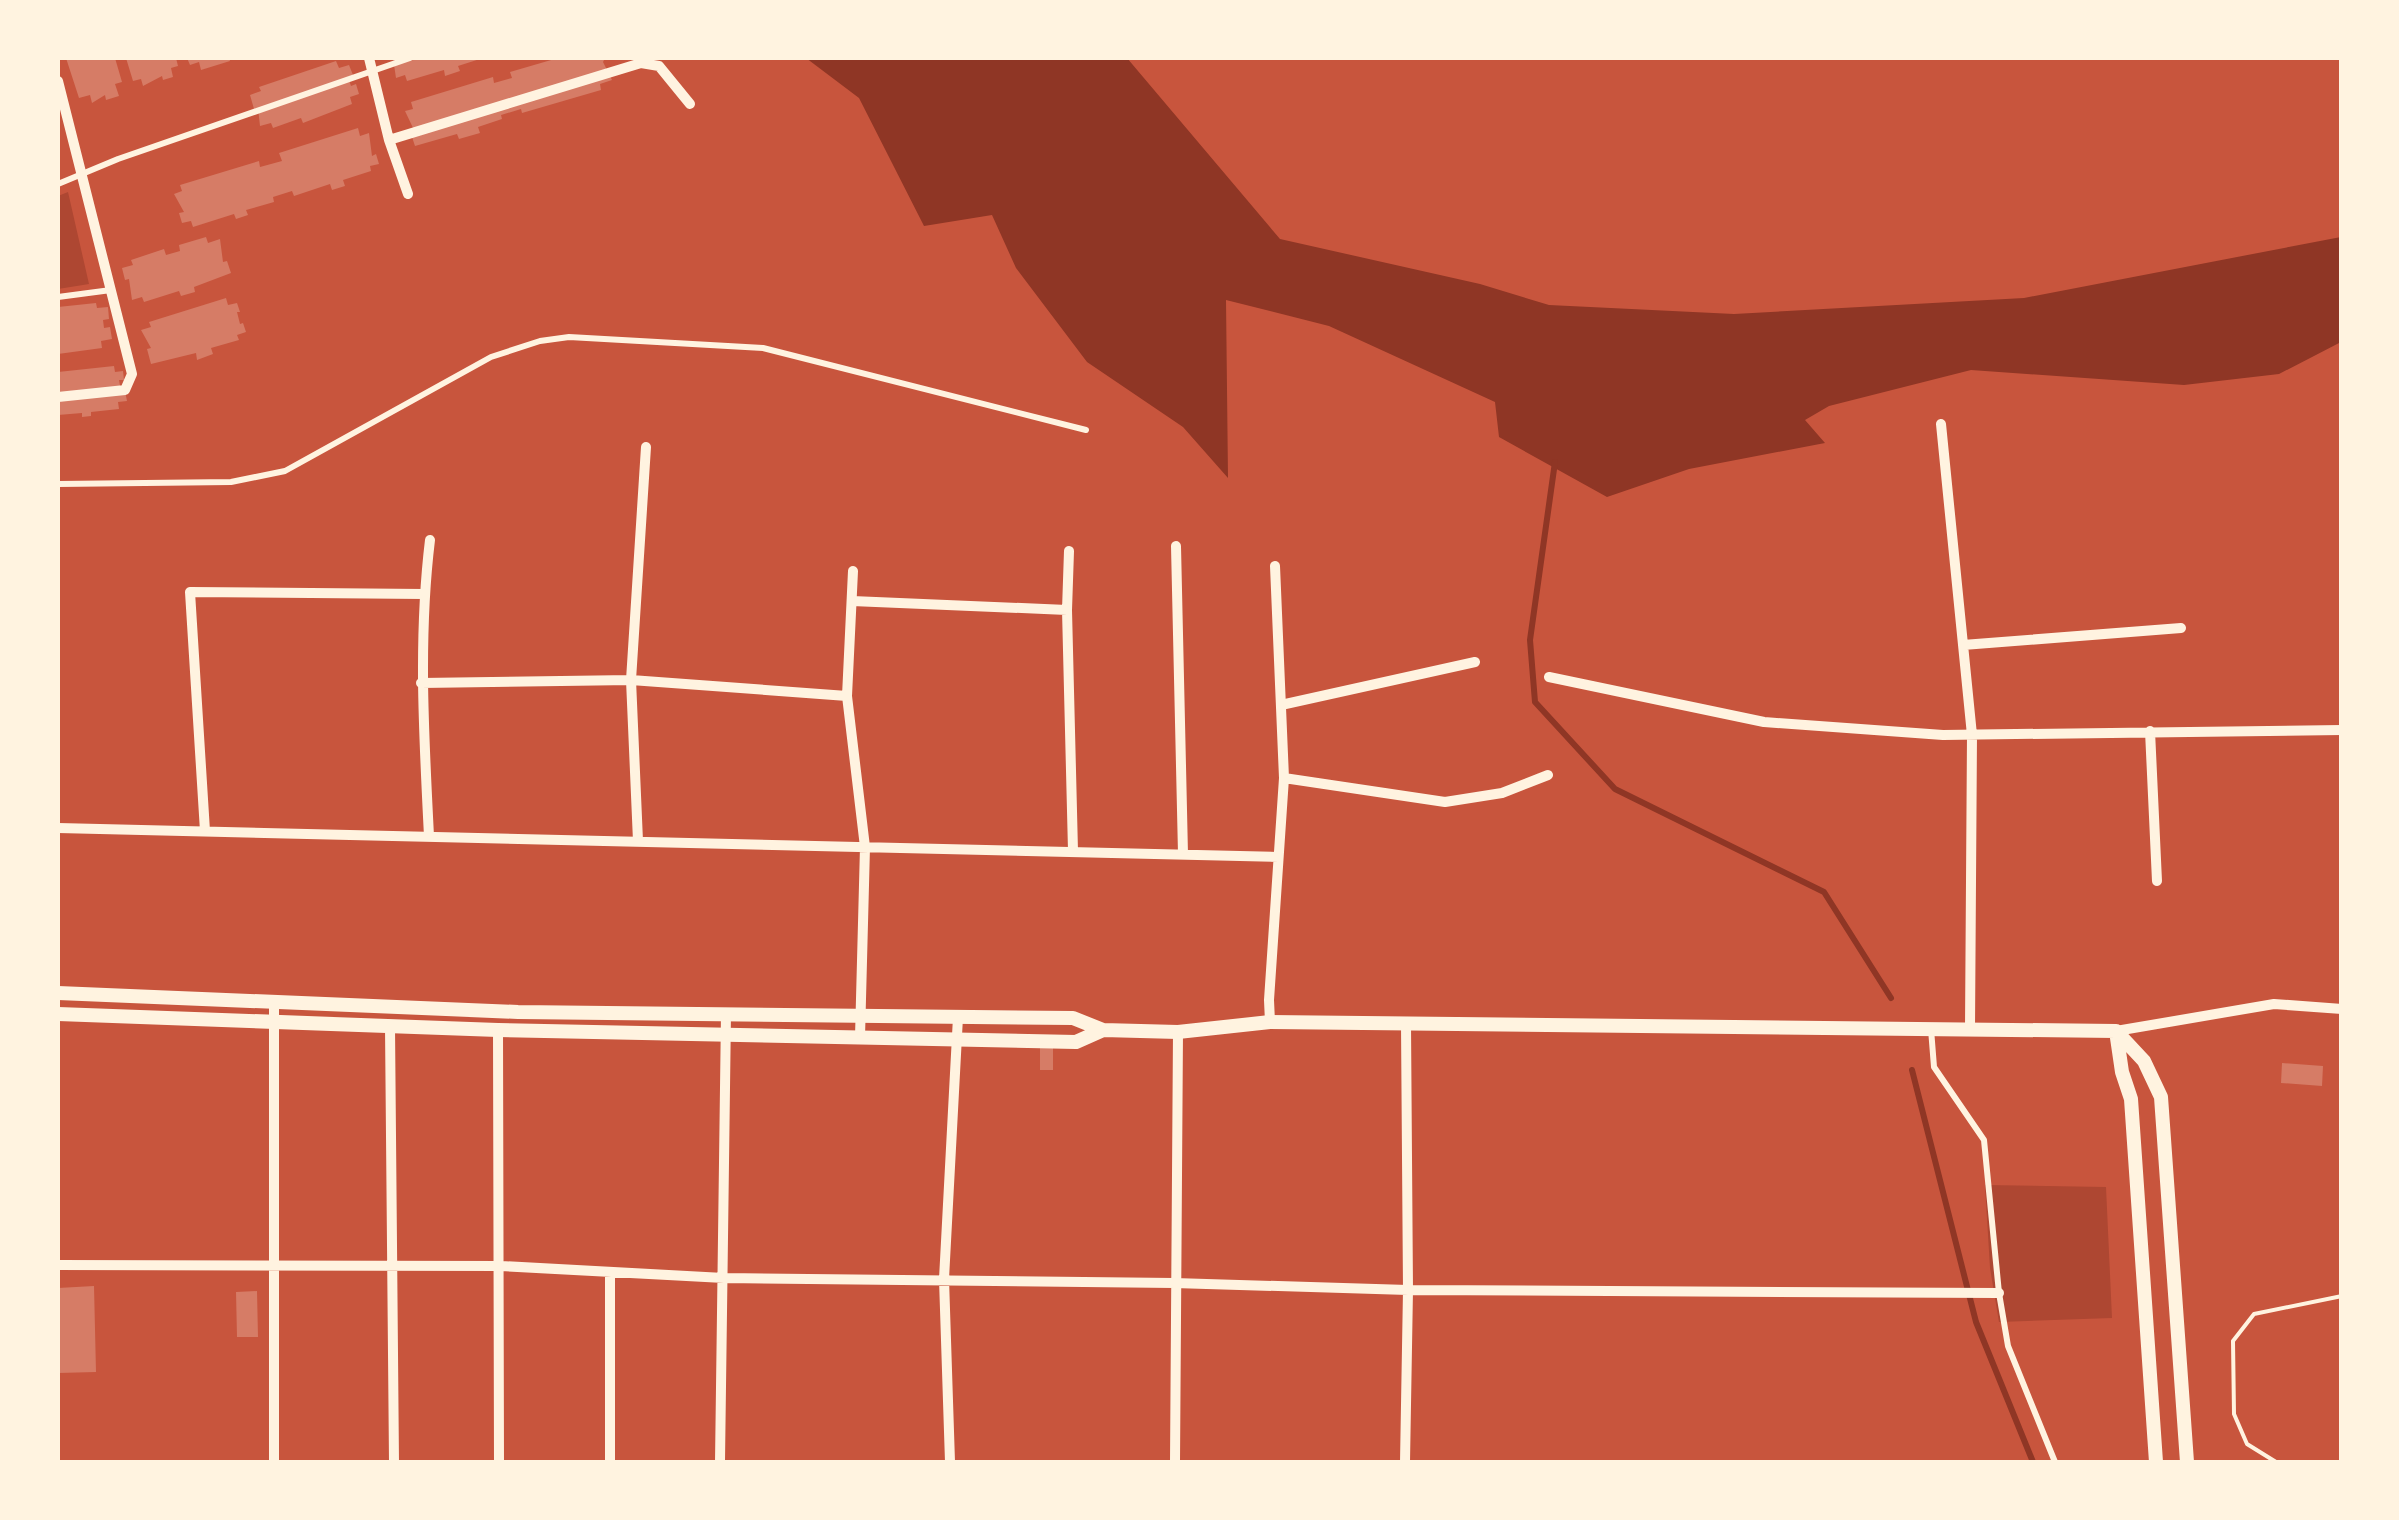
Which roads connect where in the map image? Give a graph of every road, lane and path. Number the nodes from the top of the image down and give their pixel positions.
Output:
1 (410, 58) edge
2 (371, 63) edge
3 (58, 82) edge
4 (690, 104) dead end
5 (64, 124) edge
6 (389, 140) junction
7 (81, 176) junction
8 (58, 184) edge
9 (408, 194) dead end
10 (111, 290) junction
11 (58, 297) edge
12 (58, 397) edge
13 (1942, 424) dead end
14 (1086, 430) dead end
15 (646, 447) dead end
16 (58, 484) edge
17 (430, 540) dead end
18 (1176, 546) dead end
19 (1069, 551) dead end
20 (1275, 566) dead end
21 (853, 570) dead end
22 (424, 594) junction
23 (852, 601) junction
24 (1066, 610) junction
25 (2181, 628) dead end
26 (1963, 644) junction
27 (1475, 662) dead end
28 (1548, 677) dead end
29 (631, 680) junction
30 (421, 683) junction
31 (847, 696) junction
32 (1281, 705) junction
33 (2342, 730) edge
34 (2150, 732) junction
35 (1972, 734) junction
36 (1548, 775) dead end
37 (1284, 778) junction
38 (58, 828) edge
39 (204, 831) junction
40 (429, 836) junction
41 (638, 841) junction
42 (866, 846) junction
43 (1073, 850) junction
44 (1184, 854) junction
45 (1278, 857) junction
46 (2156, 881) dead end
47 (58, 992) edge
48 (274, 1002) junction
49 (2342, 1008) edge
50 (726, 1013) junction
51 (58, 1014) edge
52 (860, 1016) junction
53 (958, 1017) junction
54 (273, 1022) junction
55 (1270, 1022) junction
56 (1406, 1024) junction
57 (390, 1027) junction
58 (1931, 1028) junction
59 (1970, 1028) junction
60 (498, 1030) junction
61 (1104, 1030) junction
62 (2116, 1031) junction
63 (1178, 1032) junction
64 (726, 1033) junction
65 (860, 1037) junction
66 (958, 1039) junction
67 (58, 1265) edge
68 (275, 1266) junction
69 (390, 1266) junction
70 (500, 1266) junction
71 (610, 1273) junction
72 (724, 1278) junction
73 (944, 1280) junction
74 (1174, 1284) junction
75 (1408, 1290) junction
76 (1999, 1292) junction
77 (2342, 1296) edge
78 (274, 1462) edge
79 (394, 1462) edge
80 (499, 1462) edge
81 (610, 1462) edge
82 (720, 1462) edge
83 (950, 1462) edge
84 (1175, 1462) edge
85 (1405, 1462) edge
86 (2055, 1462) edge
87 (2156, 1462) edge
88 (2187, 1462) edge
89 (2276, 1462) edge

1 - 2 lane
2 - 6 street
2 - 7 lane
3 - 5 street
4 - 6 street
5 - 7 street
6 - 9 street
7 - 8 lane
7 - 10 street
10 - 11 lane
10 - 12 street
13 - 26 street
14 - 16 lane
15 - 29 street
17 - 22 street
18 - 44 street
19 - 24 street
20 - 32 street
21 - 23 street
22 - 30 street
22 - 39 street
23 - 24 street
23 - 31 street
24 - 43 street
25 - 26 street
26 - 35 street
27 - 32 street
28 - 35 street
29 - 30 street
29 - 31 street
29 - 41 street
30 - 40 street
31 - 42 street
32 - 37 street
33 - 34 street
34 - 35 street
34 - 46 street
35 - 59 street
36 - 37 street
37 - 45 street
38 - 39 street
39 - 40 street
40 - 41 street
41 - 42 street
42 - 43 street
42 - 52 street
43 - 44 street
44 - 45 street
45 - 55 street
47 - 48 street
48 - 50 street
48 - 54 street
49 - 62 street
50 - 52 street
50 - 64 street
51 - 54 street
52 - 53 street
52 - 65 street
53 - 61 street
53 - 66 street
54 - 57 street
54 - 68 street
55 - 56 street
55 - 63 street
56 - 58 street
56 - 75 street
57 - 60 street
57 - 69 street
58 - 59 street
58 - 76 lane
59 - 62 street
60 - 64 street
60 - 70 street
61 - 63 street
61 - 66 street
62 - 87 street
62 - 88 street
63 - 74 street
64 - 65 street
64 - 72 street
65 - 66 street
66 - 73 street
67 - 68 street
68 - 69 street
68 - 78 street
69 - 70 street
69 - 79 street
70 - 71 street
70 - 80 street
71 - 72 street
71 - 81 street
72 - 73 street
72 - 82 street
73 - 74 street
73 - 83 street
74 - 75 street
74 - 84 street
75 - 76 street
75 - 85 street
76 - 86 lane
77 - 89 path

